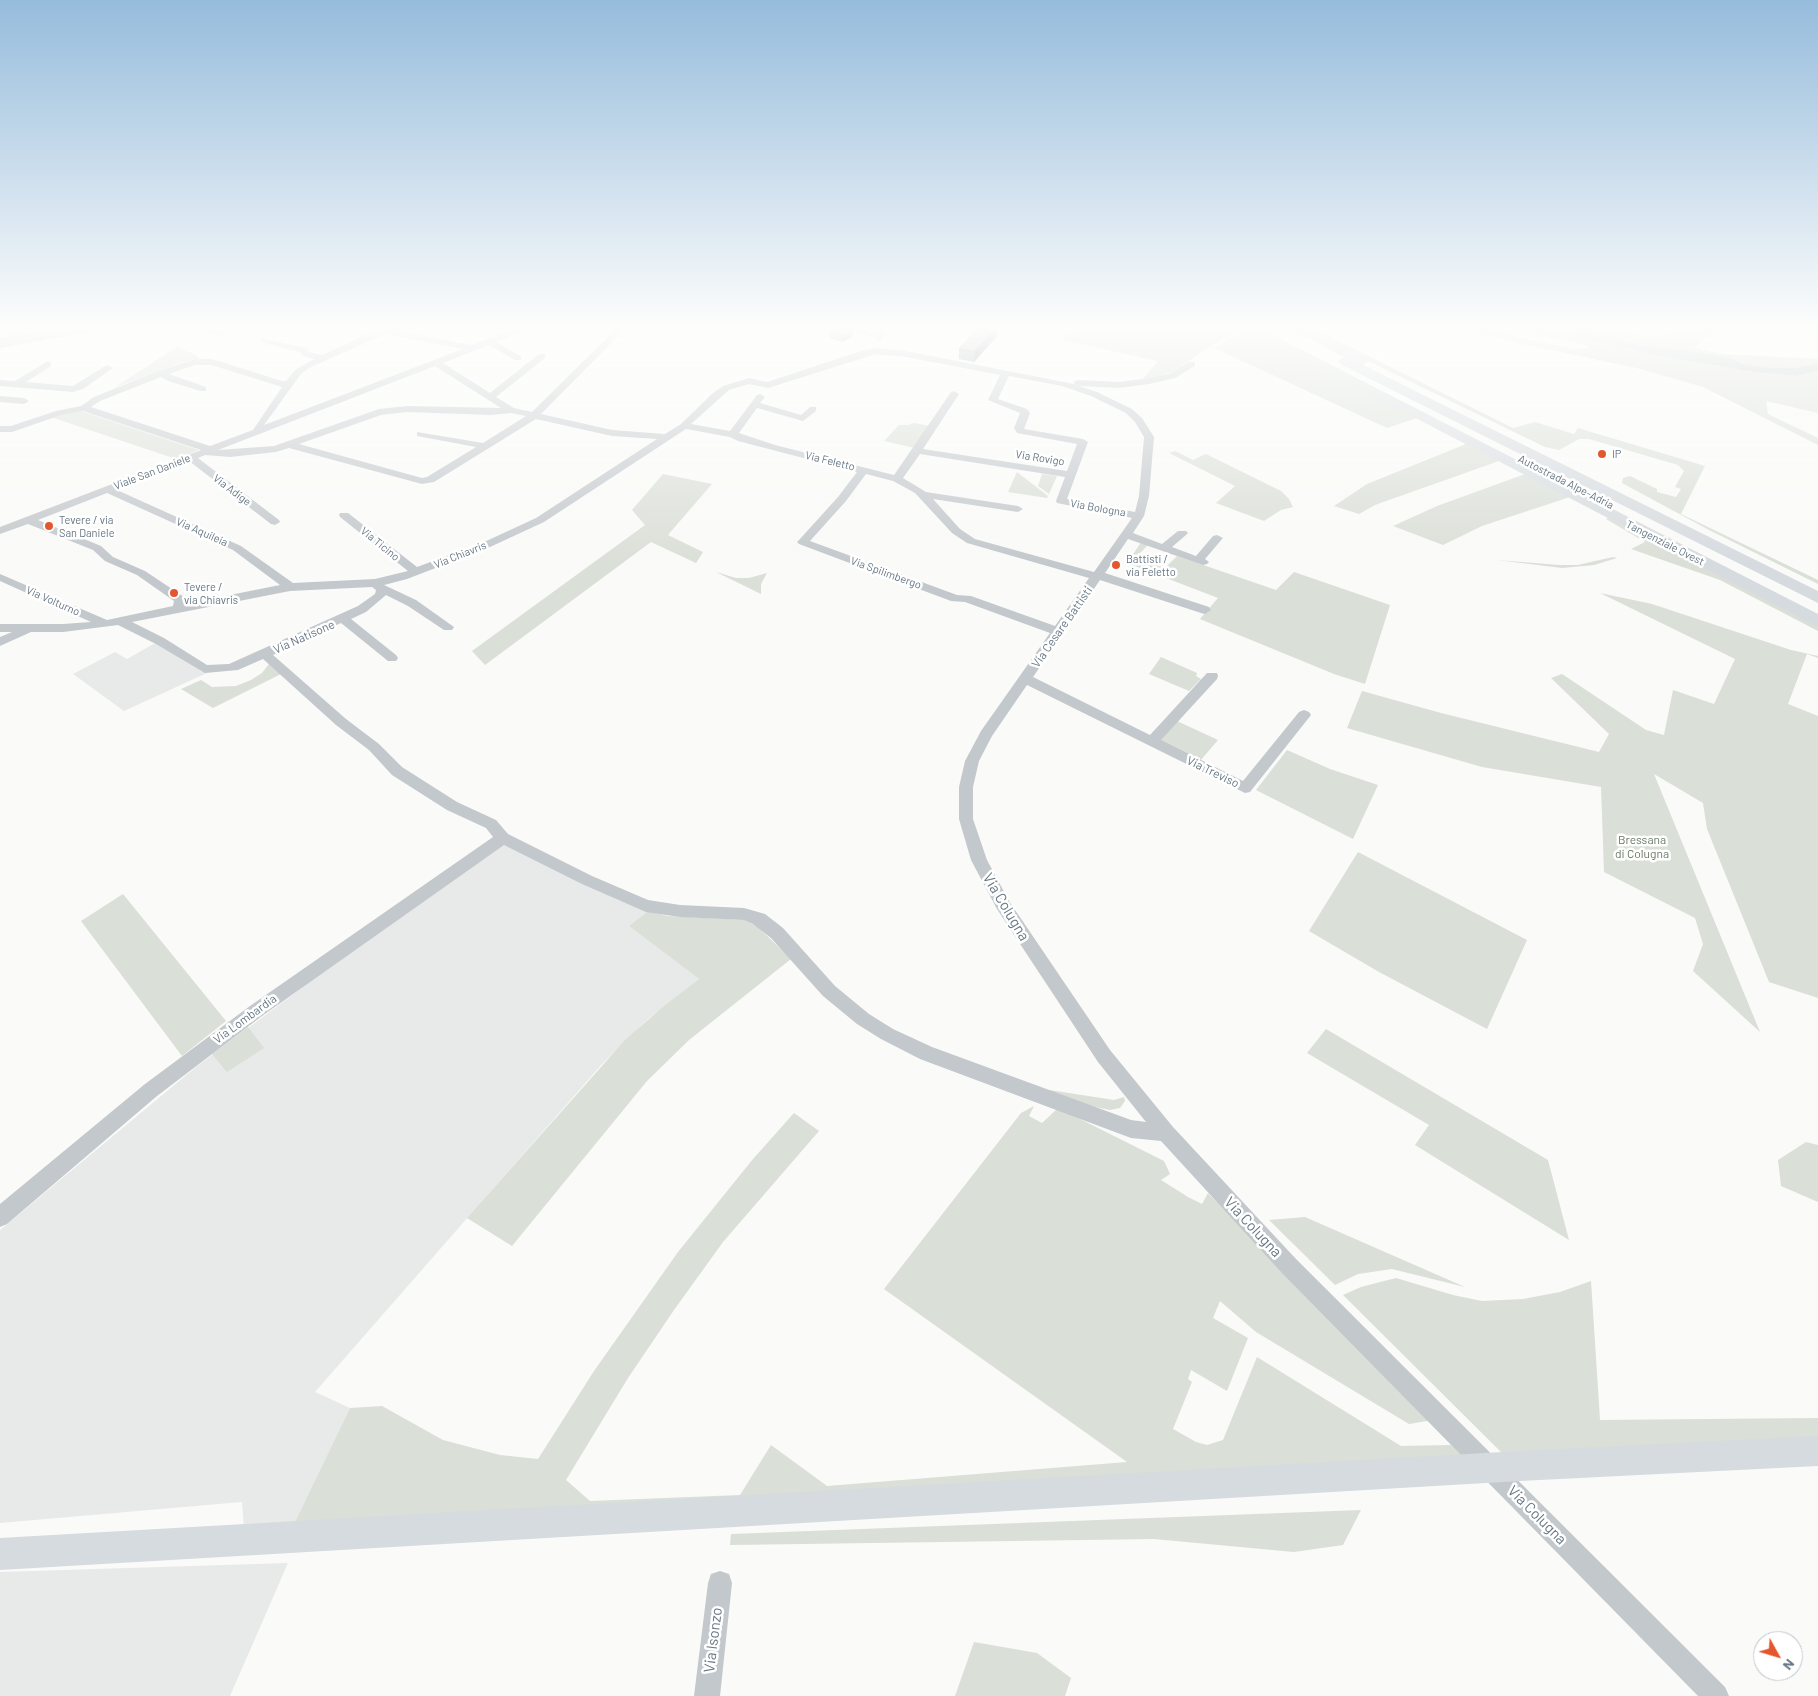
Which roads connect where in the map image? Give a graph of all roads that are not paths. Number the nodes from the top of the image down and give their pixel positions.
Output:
1 (87, 406) edge
2 (272, 406) edge
3 (321, 406) edge
4 (505, 406) edge
5 (543, 406) edge
6 (706, 406) edge
7 (755, 406) edge
8 (760, 406) edge
9 (946, 406) edge
10 (1012, 406) edge
11 (1117, 406) edge
12 (1400, 406) edge
13 (1417, 406) edge
14 (1436, 406) edge
15 (1454, 406) edge
16 (84, 408) junction
17 (813, 409) dead end
18 (511, 410) junction
19 (533, 416) junction
20 (684, 426) junction
21 (0, 429) edge
22 (259, 430) junction
23 (420, 434) dead end
24 (733, 434) junction
25 (666, 437) junction
26 (290, 445) junction
27 (486, 446) junction
28 (917, 451) junction
29 (201, 453) junction
30 (864, 470) junction
31 (1070, 475) junction
32 (897, 479) junction
33 (107, 489) junction
34 (924, 495) junction
35 (1018, 509) dead end
36 (344, 515) dead end
37 (1139, 516) junction
38 (28, 520) junction
39 (275, 522) dead end
40 (0, 531) edge
41 (1182, 532) dead end
42 (1127, 535) junction
43 (1217, 538) dead end
44 (1165, 547) junction
45 (416, 572) junction
46 (1098, 576) junction
47 (0, 577) edge
48 (378, 586) junction
49 (290, 587) junction
50 (1818, 587) edge
51 (1818, 598) edge
52 (178, 609) junction
53 (1205, 610) dead end
54 (1818, 610) edge
55 (343, 619) junction
56 (119, 621) junction
57 (1818, 621) edge
58 (106, 624) junction
59 (0, 628) edge
60 (30, 628) junction
61 (448, 628) dead end
62 (1059, 632) junction
63 (0, 642) edge
64 (264, 654) junction
65 (392, 658) dead end
66 (1212, 676) dead end
67 (1026, 679) junction
68 (1304, 716) dead end
69 (1152, 742) junction
70 (503, 838) junction
71 (1166, 1133) junction
72 (0, 1217) edge
73 (1818, 1451) edge
74 (0, 1554) edge
75 (720, 1583) dead end
76 (1713, 1694) edge
77 (707, 1696) edge

1 - 16 street
2 - 22 street
3 - 22 street, Viale San Daniele
4 - 18 street
5 - 19 street
6 - 20 street, Via Chiavris
7 - 24 street
8 - 17 street
9 - 28 street
10 - 31 street, Via Bologna
11 - 37 street, Via Cesare Battisti
12 - 57 highway, Tangenziale Ovest
13 - 54 highway, Autostrada Alpe-Adria
14 - 51 highway, Autostrada Alpe-Adria
15 - 50 highway
16 - 21 street
16 - 29 street
18 - 19 street
18 - 26 street
19 - 25 street
19 - 27 street
20 - 24 street, Via Feletto
20 - 25 street, Via Chiavris
22 - 29 street, Viale San Daniele
23 - 27 street
24 - 30 street, Via Feletto
25 - 45 street, Via Chiavris
26 - 27 street
26 - 29 street
28 - 31 street, Via Rovigo
28 - 32 street
29 - 33 street, Viale San Daniele
29 - 39 street, Via Adige
30 - 32 street, Via Feletto
30 - 62 street, Via Spilimbergo
31 - 37 street, Via Bologna
32 - 34 street, Via Feletto
33 - 38 street, Viale San Daniele
33 - 49 street, Via Aquileia
34 - 35 street, Via Feletto
34 - 46 street, Via Feletto
36 - 45 street, Via Ticino
37 - 42 street, Via Cesare Battisti
38 - 40 street, Viale San Daniele
38 - 52 street
41 - 44 street
42 - 44 street
42 - 46 street, Via Cesare Battisti
43 - 44 street
45 - 48 street, Via Chiavris
46 - 53 street, Via Cesare Battisti
46 - 62 street, Via Cesare Battisti
47 - 58 street, Via Volturno
48 - 49 street, Via Chiavris
48 - 55 street, Via Natisone
48 - 61 street
49 - 52 street, Via Chiavris
52 - 56 street, Via Chiavris
55 - 64 street, Via Natisone
55 - 65 street, Via Natisone
56 - 58 street, Via Chiavris
56 - 64 street, Via Natisone
58 - 60 street, Via Chiavris
59 - 60 street, Via Chiavris
60 - 63 street
62 - 67 street, Via Cesare Battisti
64 - 70 street
66 - 69 street
67 - 69 street, Via Treviso
67 - 71 street, Via Colugna
68 - 69 street, Via Treviso
70 - 71 street
70 - 72 street, Via Lombardia
71 - 76 street, Via Colugna
73 - 74 main road
75 - 77 street, Via Isonzo

